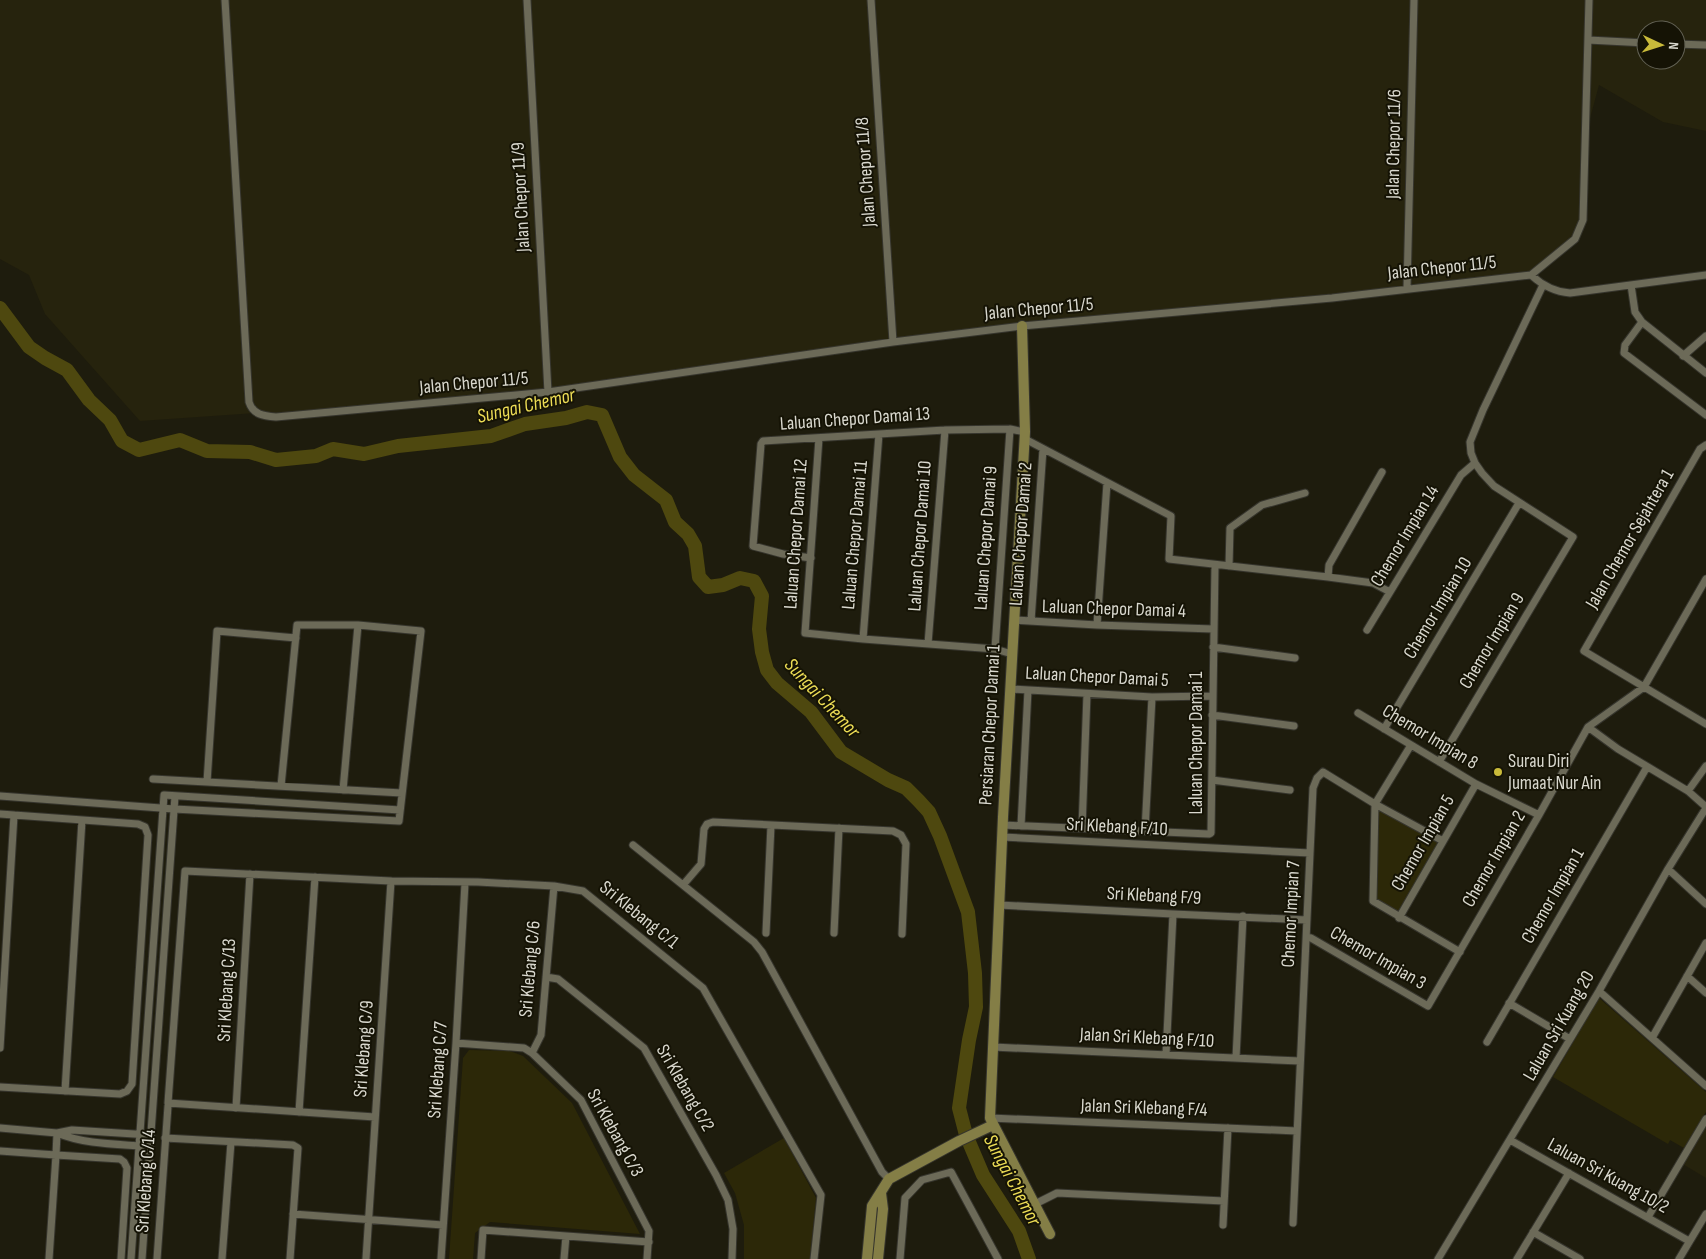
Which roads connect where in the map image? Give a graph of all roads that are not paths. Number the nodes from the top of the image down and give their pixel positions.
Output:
1 (225, 0) edge
2 (527, 0) edge
3 (871, 0) edge
4 (1414, 0) edge
5 (1589, 0) edge
6 (1588, 40) junction
7 (1636, 42) edge
8 (1686, 44) edge
9 (1706, 45) edge
10 (1531, 275) junction
11 (1706, 275) edge
12 (1543, 285) junction
13 (1631, 286) junction
14 (1407, 288) junction
15 (1642, 322) junction
16 (1022, 326) junction
17 (1706, 336) edge
18 (893, 342) junction
19 (1683, 356) junction
20 (1706, 373) edge
21 (548, 392) junction
22 (1706, 415) edge
23 (1010, 429) junction
24 (945, 430) junction
25 (879, 434) junction
26 (1025, 436) junction
27 (819, 438) junction
28 (1706, 445) edge
29 (1043, 450) junction
30 (1475, 463) junction
31 (1382, 472) dead end
32 (1107, 483) junction
33 (1304, 493) dead end
34 (1519, 502) junction
35 (811, 558) junction
36 (1215, 565) junction
37 (1229, 566) junction
38 (1328, 577) junction
39 (1706, 579) edge
40 (1390, 592) junction
41 (1014, 620) junction
42 (1031, 621) junction
43 (1097, 625) junction
44 (358, 626) junction
45 (1213, 629) junction
46 (1367, 630) dead end
47 (296, 638) junction
48 (863, 639) junction
49 (928, 644) junction
50 (1213, 647) junction
51 (995, 650) junction
52 (1012, 654) junction
53 (1295, 658) dead end
54 (1644, 687) junction
55 (1010, 689) junction
56 (1028, 690) junction
57 (1087, 694) junction
58 (1212, 696) junction
59 (1152, 698) junction
60 (1358, 713) dead end
61 (1706, 714) edge
62 (1212, 715) junction
63 (1704, 723) edge
64 (1294, 726) dead end
65 (1588, 727) junction
66 (1384, 729) junction
67 (1411, 745) junction
68 (1439, 762) junction
69 (1706, 766) edge
70 (1647, 767) junction
71 (153, 779) dead end
72 (1212, 780) junction
73 (207, 782) junction
74 (1476, 784) junction
75 (281, 786) junction
76 (343, 790) junction
77 (1290, 790) dead end
78 (1688, 791) junction
79 (402, 793) junction
80 (0, 796) edge
81 (175, 796) junction
82 (1375, 804) junction
83 (163, 808) junction
84 (1706, 808) edge
85 (174, 809) junction
86 (400, 810) junction
87 (0, 814) edge
88 (14, 815) junction
89 (1539, 815) junction
90 (82, 820) junction
91 (771, 825) junction
92 (1003, 825) junction
93 (1021, 826) junction
94 (839, 828) junction
95 (1082, 828) junction
96 (1145, 831) junction
97 (1002, 837) junction
98 (1443, 841) junction
99 (633, 845) dead end
100 (1310, 853) junction
101 (1668, 869) junction
102 (250, 874) junction
103 (316, 877) junction
104 (391, 880) junction
105 (465, 883) junction
106 (554, 886) junction
107 (683, 886) junction
108 (999, 904) junction
109 (1706, 904) edge
110 (1173, 914) junction
111 (1243, 916) junction
112 (1399, 918) junction
113 (1307, 920) junction
114 (766, 933) dead end
115 (834, 933) dead end
116 (902, 934) dead end
117 (1312, 938) dead end
118 (1706, 943) edge
119 (1460, 952) junction
120 (1687, 976) junction
121 (546, 977) junction
122 (1599, 991) junction
123 (1706, 993) edge
124 (1509, 1003) junction
125 (1428, 1006) joint
126 (1652, 1038) junction
127 (1570, 1039) junction
128 (1487, 1042) dead end
129 (456, 1043) junction
130 (993, 1047) junction
131 (0, 1048) edge
132 (532, 1053) junction
133 (1166, 1055) junction
134 (1236, 1058) junction
135 (1300, 1061) junction
136 (1706, 1086) edge
137 (0, 1087) edge
138 (65, 1091) junction
139 (168, 1106) dead end
140 (236, 1108) junction
141 (299, 1112) junction
142 (375, 1117) junction
143 (1706, 1119) edge
144 (991, 1122) junction
145 (0, 1128) edge
146 (1228, 1128) junction
147 (1297, 1131) junction
148 (56, 1132) junction
149 (140, 1134) junction
150 (150, 1135) junction
151 (165, 1138) junction
152 (1510, 1140) junction
153 (231, 1142) junction
154 (139, 1146) junction
155 (150, 1147) junction
156 (0, 1151) edge
157 (56, 1155) junction
158 (1569, 1173) junction
159 (889, 1179) junction
160 (881, 1193) junction
161 (1224, 1201) junction
162 (1034, 1204) junction
163 (293, 1214) junction
164 (1706, 1214) edge
165 (1648, 1217) junction
166 (368, 1219) junction
167 (1293, 1223) dead end
168 (443, 1224) junction
169 (1223, 1225) dead end
170 (1534, 1232) junction
171 (1050, 1234) dead end
172 (566, 1236) junction
173 (1689, 1241) junction
174 (649, 1242) junction
175 (49, 1259) edge
176 (121, 1259) edge
177 (131, 1259) edge
178 (142, 1259) edge
179 (157, 1259) edge
180 (222, 1259) edge
181 (290, 1259) edge
182 (366, 1259) edge
183 (441, 1259) edge
184 (481, 1259) edge
185 (564, 1259) edge
186 (647, 1259) edge
187 (732, 1259) edge
188 (814, 1259) edge
189 (867, 1259) edge
190 (878, 1259) edge
191 (900, 1259) edge
192 (998, 1259) edge
193 (1438, 1259) edge
194 (1517, 1259) edge
195 (1580, 1259) edge
196 (1679, 1259) edge

1 - 21 street, Jalan Chepor 11/5
2 - 21 street, Jalan Chepor 11/9
3 - 18 street, Jalan Chepor 11/8
4 - 14 street, Jalan Chepor 11/6
5 - 6 street
6 - 7 street
6 - 10 street
8 - 9 street
10 - 12 street
10 - 14 street, Jalan Chepor 11/5
11 - 13 street
12 - 13 street
12 - 30 street
13 - 15 street
14 - 16 street, Jalan Chepor 11/5
15 - 19 street
15 - 22 street
16 - 18 street, Jalan Chepor 11/5
16 - 26 street, Persiaran Chepor Damai 1
17 - 19 street
18 - 21 street, Jalan Chepor 11/5
19 - 20 street
23 - 24 street, Laluan Chepor Damai 13
23 - 26 street, Laluan Chepor Damai 13
23 - 51 street, Laluan Chepor Damai 9
24 - 25 street, Laluan Chepor Damai 13
24 - 49 street, Laluan Chepor Damai 10
25 - 27 street, Laluan Chepor Damai 13
25 - 48 street, Laluan Chepor Damai 11
26 - 29 street
26 - 41 street, Persiaran Chepor Damai 1
27 - 35 street, Laluan Chepor Damai 12
27 - 35 street, Laluan Chepor Damai 13
28 - 54 street, Jalan Chemor Sejahtera 1
29 - 32 street
29 - 42 street, Laluan Chepor Damai 2
30 - 34 street
30 - 40 street, Chemor Impian 14
31 - 38 street
32 - 36 street
32 - 43 street
33 - 37 street
34 - 66 street, Chemor Impian 10
34 - 68 street, Chemor Impian 9
35 - 48 street, Laluan Chepor Damai 12
36 - 37 street
36 - 45 street, Laluan Chepor Damai 1
37 - 38 street
38 - 40 street
39 - 54 street
40 - 46 street, Chemor Impian 14
41 - 42 street, Laluan Chepor Damai 4
41 - 52 street, Persiaran Chepor Damai 1
42 - 43 street, Laluan Chepor Damai 4
43 - 45 street, Laluan Chepor Damai 4
44 - 47 street
44 - 76 street
44 - 79 street
45 - 50 street, Laluan Chepor Damai 1
47 - 73 street
47 - 75 street
48 - 49 street
49 - 51 street
50 - 53 street
50 - 58 street, Laluan Chepor Damai 1
51 - 52 street
52 - 55 street, Persiaran Chepor Damai 1
54 - 63 street
54 - 65 street
55 - 56 street, Laluan Chepor Damai 5
55 - 92 street, Persiaran Chepor Damai 1
56 - 57 street, Laluan Chepor Damai 5
56 - 93 street
57 - 59 street, Laluan Chepor Damai 5
57 - 95 street
58 - 59 street, Laluan Chepor Damai 5
58 - 62 street, Laluan Chepor Damai 1
59 - 96 street
60 - 66 street, Chemor Impian 8
61 - 63 street
62 - 64 street
62 - 72 street, Laluan Chepor Damai 1
65 - 70 street
65 - 89 street, Chemor Impian 2
66 - 67 street, Chemor Impian 8
67 - 68 street, Chemor Impian 8
67 - 82 street
68 - 74 street, Chemor Impian 8
69 - 78 street
70 - 78 street
70 - 124 street, Chemor Impian 1
71 - 73 street
72 - 77 street
72 - 96 street, Laluan Chepor Damai 1
73 - 75 street
74 - 89 street, Chemor Impian 8
74 - 98 street, Chemor Impian 5
75 - 76 street
76 - 79 street
78 - 84 street
79 - 86 street
80 - 83 street
81 - 83 street
81 - 85 street
81 - 86 street
82 - 98 street
82 - 100 street, Chemor Impian 7
82 - 112 street
83 - 85 street
83 - 149 street
84 - 101 street, Laluan Sri Kuang 20
85 - 86 street
85 - 150 street
87 - 88 street
88 - 90 street
88 - 131 street
89 - 119 street, Chemor Impian 2
90 - 138 street
90 - 138 street
91 - 94 street
91 - 107 street
91 - 114 street
92 - 93 street, Laluan Chepor Damai 1
92 - 97 street, Persiaran Chepor Damai 1
93 - 95 street, Laluan Chepor Damai 1
94 - 115 street
94 - 116 street
95 - 96 street, Laluan Chepor Damai 1
97 - 100 street, Sri Klebang F/10
97 - 108 street, Persiaran Chepor Damai 1
98 - 112 street, Chemor Impian 5
99 - 107 street
100 - 113 street, Chemor Impian 7
101 - 109 street
101 - 122 street, Laluan Sri Kuang 20
102 - 103 street, Sri Klebang C/1
102 - 140 street, Sri Klebang C/13
102 - 140 street, Sri Klebang C/1
103 - 104 street, Sri Klebang C/1
103 - 141 street
104 - 105 street, Sri Klebang C/1
104 - 142 street, Sri Klebang C/9
105 - 106 street, Sri Klebang C/1
105 - 129 street, Sri Klebang C/7
106 - 121 street, Sri Klebang C/6
106 - 188 street, Sri Klebang C/1
107 - 159 street
108 - 110 street, Sri Klebang F/9
108 - 130 street, Persiaran Chepor Damai 1
110 - 111 street, Sri Klebang F/9
110 - 133 street
111 - 113 street, Sri Klebang F/9
111 - 134 street
112 - 119 street
113 - 135 street, Chemor Impian 7
117 - 125 street, Chemor Impian 3
118 - 120 street
119 - 125 street, Chemor Impian 2
120 - 123 street
120 - 126 street
121 - 132 street, Sri Klebang C/6
121 - 187 street, Sri Klebang C/2
122 - 126 street
122 - 127 street, Laluan Sri Kuang 20
124 - 127 street
124 - 128 street, Chemor Impian 1
126 - 136 street
127 - 152 street, Laluan Sri Kuang 20
129 - 132 street
129 - 168 street, Sri Klebang C/7
130 - 133 street, Jalan Sri Klebang F/10
130 - 144 street, Persiaran Chepor Damai 1
132 - 174 street, Sri Klebang C/3
133 - 134 street, Jalan Sri Klebang F/10
134 - 135 street, Jalan Sri Klebang F/10
135 - 147 street, Chemor Impian 7
137 - 138 street
139 - 151 street, Sri Klebang C/14
140 - 141 street
141 - 142 street
142 - 166 street, Sri Klebang C/9
143 - 165 street
144 - 146 street, Jalan Sri Klebang F/4
144 - 159 street
144 - 162 street, Persiaran Chepor Damai 1
145 - 148 street
146 - 147 street, Jalan Sri Klebang F/4
146 - 161 street
147 - 167 street, Chemor Impian 7
148 - 149 street
148 - 154 street
148 - 157 street
149 - 150 street
149 - 154 street
150 - 155 street
151 - 153 street
151 - 179 street, Sri Klebang C/14
152 - 158 street, Laluan Sri Kuang 10/2
152 - 193 street, Laluan Sri Kuang 20
153 - 163 street
153 - 180 street
154 - 155 street
154 - 177 street
155 - 178 street
156 - 157 street
157 - 175 street
157 - 176 street
158 - 165 street, Laluan Sri Kuang 10/2
158 - 170 street
159 - 160 street
160 - 189 street
160 - 190 street
161 - 162 street
161 - 169 street
162 - 171 street, Persiaran Chepor Damai 1
163 - 166 street
163 - 181 street
164 - 173 street
165 - 173 street, Laluan Sri Kuang 10/2
166 - 168 street
166 - 182 street, Sri Klebang C/9
168 - 183 street, Sri Klebang C/7
170 - 194 street
170 - 195 street
172 - 174 street
172 - 184 street
172 - 185 street
173 - 196 street
174 - 186 street, Sri Klebang C/3
191 - 192 street

